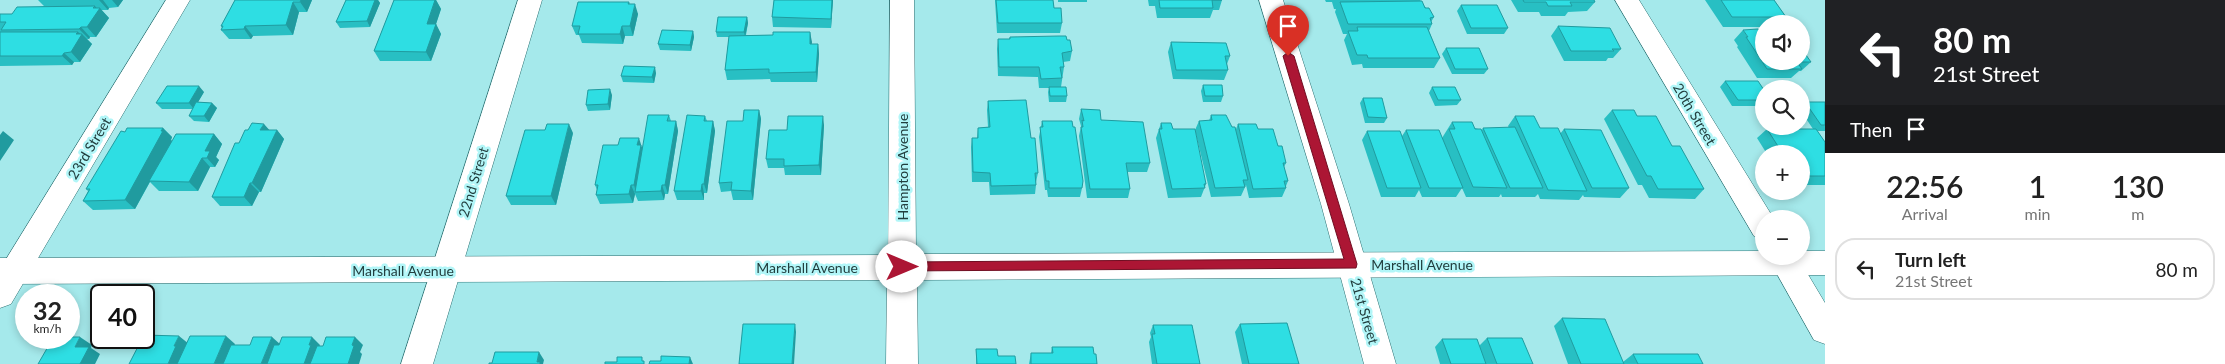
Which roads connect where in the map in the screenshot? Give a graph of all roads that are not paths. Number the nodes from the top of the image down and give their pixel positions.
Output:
1 (178, 0) edge
2 (530, 0) edge
3 (902, 0) edge
4 (1271, 0) edge
5 (1627, 0) edge
6 (1755, 213) edge
7 (1755, 260) edge
8 (1810, 262) edge
9 (1825, 263) edge
10 (1351, 264) junction
11 (1786, 265) edge
12 (902, 267) junction
13 (446, 270) junction
14 (5, 279) edge
15 (1825, 330) edge
16 (417, 364) edge
17 (902, 364) edge
18 (1380, 364) edge

1 - 14 street, 23rd Street
2 - 13 street, 22nd Street
3 - 12 street, Hampton Avenue
4 - 10 street, 21st Street
5 - 6 street, 20th Street
7 - 10 street, Marshall Avenue
8 - 9 street, Marshall Avenue
10 - 12 street, Marshall Avenue
10 - 18 street, 21st Street
11 - 15 street
12 - 13 street, Marshall Avenue
12 - 17 street, Hampton Avenue
13 - 14 street, Marshall Avenue
13 - 16 street, 22nd Street

